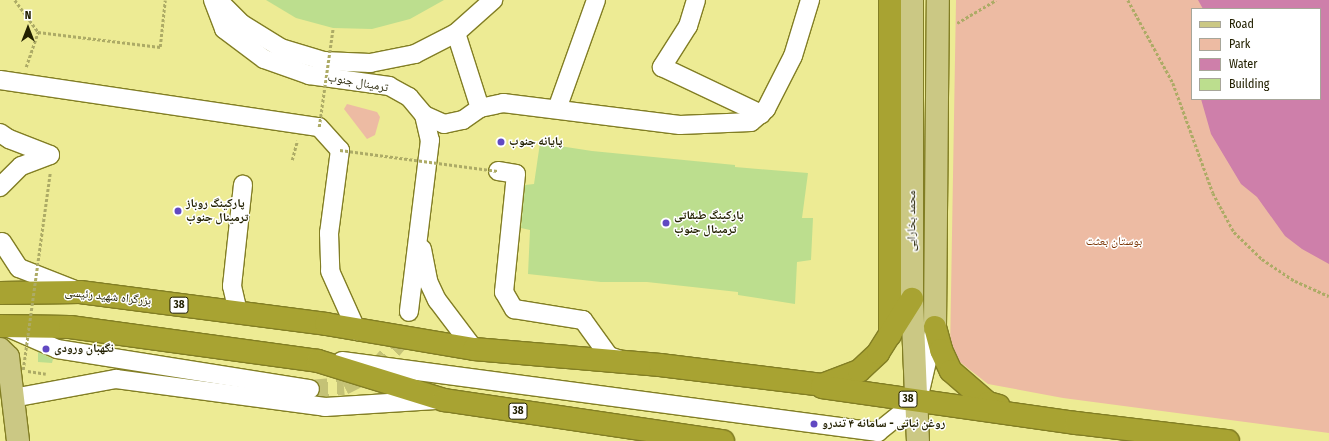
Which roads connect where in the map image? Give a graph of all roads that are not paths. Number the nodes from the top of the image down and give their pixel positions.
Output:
1 (213, 0) edge
2 (218, 0) edge
3 (493, 0) edge
4 (596, 0) edge
5 (696, 0) edge
6 (810, 0) edge
7 (890, 0) edge
8 (912, 0) edge
9 (938, 0) edge
10 (456, 33) junction
11 (0, 80) edge
12 (480, 108) junction
13 (557, 110) junction
14 (761, 114) junction
15 (424, 115) junction
16 (0, 132) edge
17 (498, 171) road end
18 (242, 185) dead end
19 (0, 187) edge
20 (419, 231) junction
21 (1, 241) edge
22 (80, 292) junction
23 (0, 293) edge
24 (912, 299) junction
25 (238, 312) junction
26 (409, 312) tunnel mouth
27 (2, 323) edge
28 (935, 327) junction
29 (357, 331) junction
30 (890, 336) junction
31 (0, 349) edge
32 (474, 349) junction
33 (634, 364) junction
34 (740, 375) junction
35 (310, 389) tunnel mouth
36 (13, 398) junction
37 (444, 400) junction
38 (918, 400) junction
39 (1076, 423) junction
40 (18, 441) edge
41 (723, 441) edge
42 (918, 441) edge
43 (1228, 441) edge

1 - 15 street, ترمینال جنوب
2 - 10 street
3 - 10 street
4 - 13 street
5 - 14 street
6 - 14 street
7 - 30 highway
8 - 24 main road, محمد بخارایی
9 - 28 main road, محمد بخارایی
10 - 12 street
11 - 29 street
12 - 13 street
12 - 15 street
13 - 14 street
15 - 20 street, ترمینال جنوب
16 - 19 street
17 - 33 street
18 - 25 street
20 - 26 street, ترمینال جنوب
20 - 32 street
21 - 22 street
22 - 23 highway, بزرگراه شهید رئیسی / 38
22 - 25 highway, بزرگراه شهید رئیسی / 38
24 - 30 highway
24 - 38 main road, محمد بخارایی
25 - 29 highway, بزرگراه شهید رئیسی / 38
27 - 35 street
27 - 37 highway, 38
27 - 38 street
28 - 38 street
28 - 39 highway
29 - 32 highway, 38
30 - 34 highway
31 - 36 main road
32 - 33 highway, 38
33 - 34 highway, 38
34 - 38 highway, 38
36 - 37 street
36 - 40 main road
37 - 41 highway, 38
38 - 39 highway, 38
38 - 42 main road, محمد بخارایی
39 - 43 highway, 38

